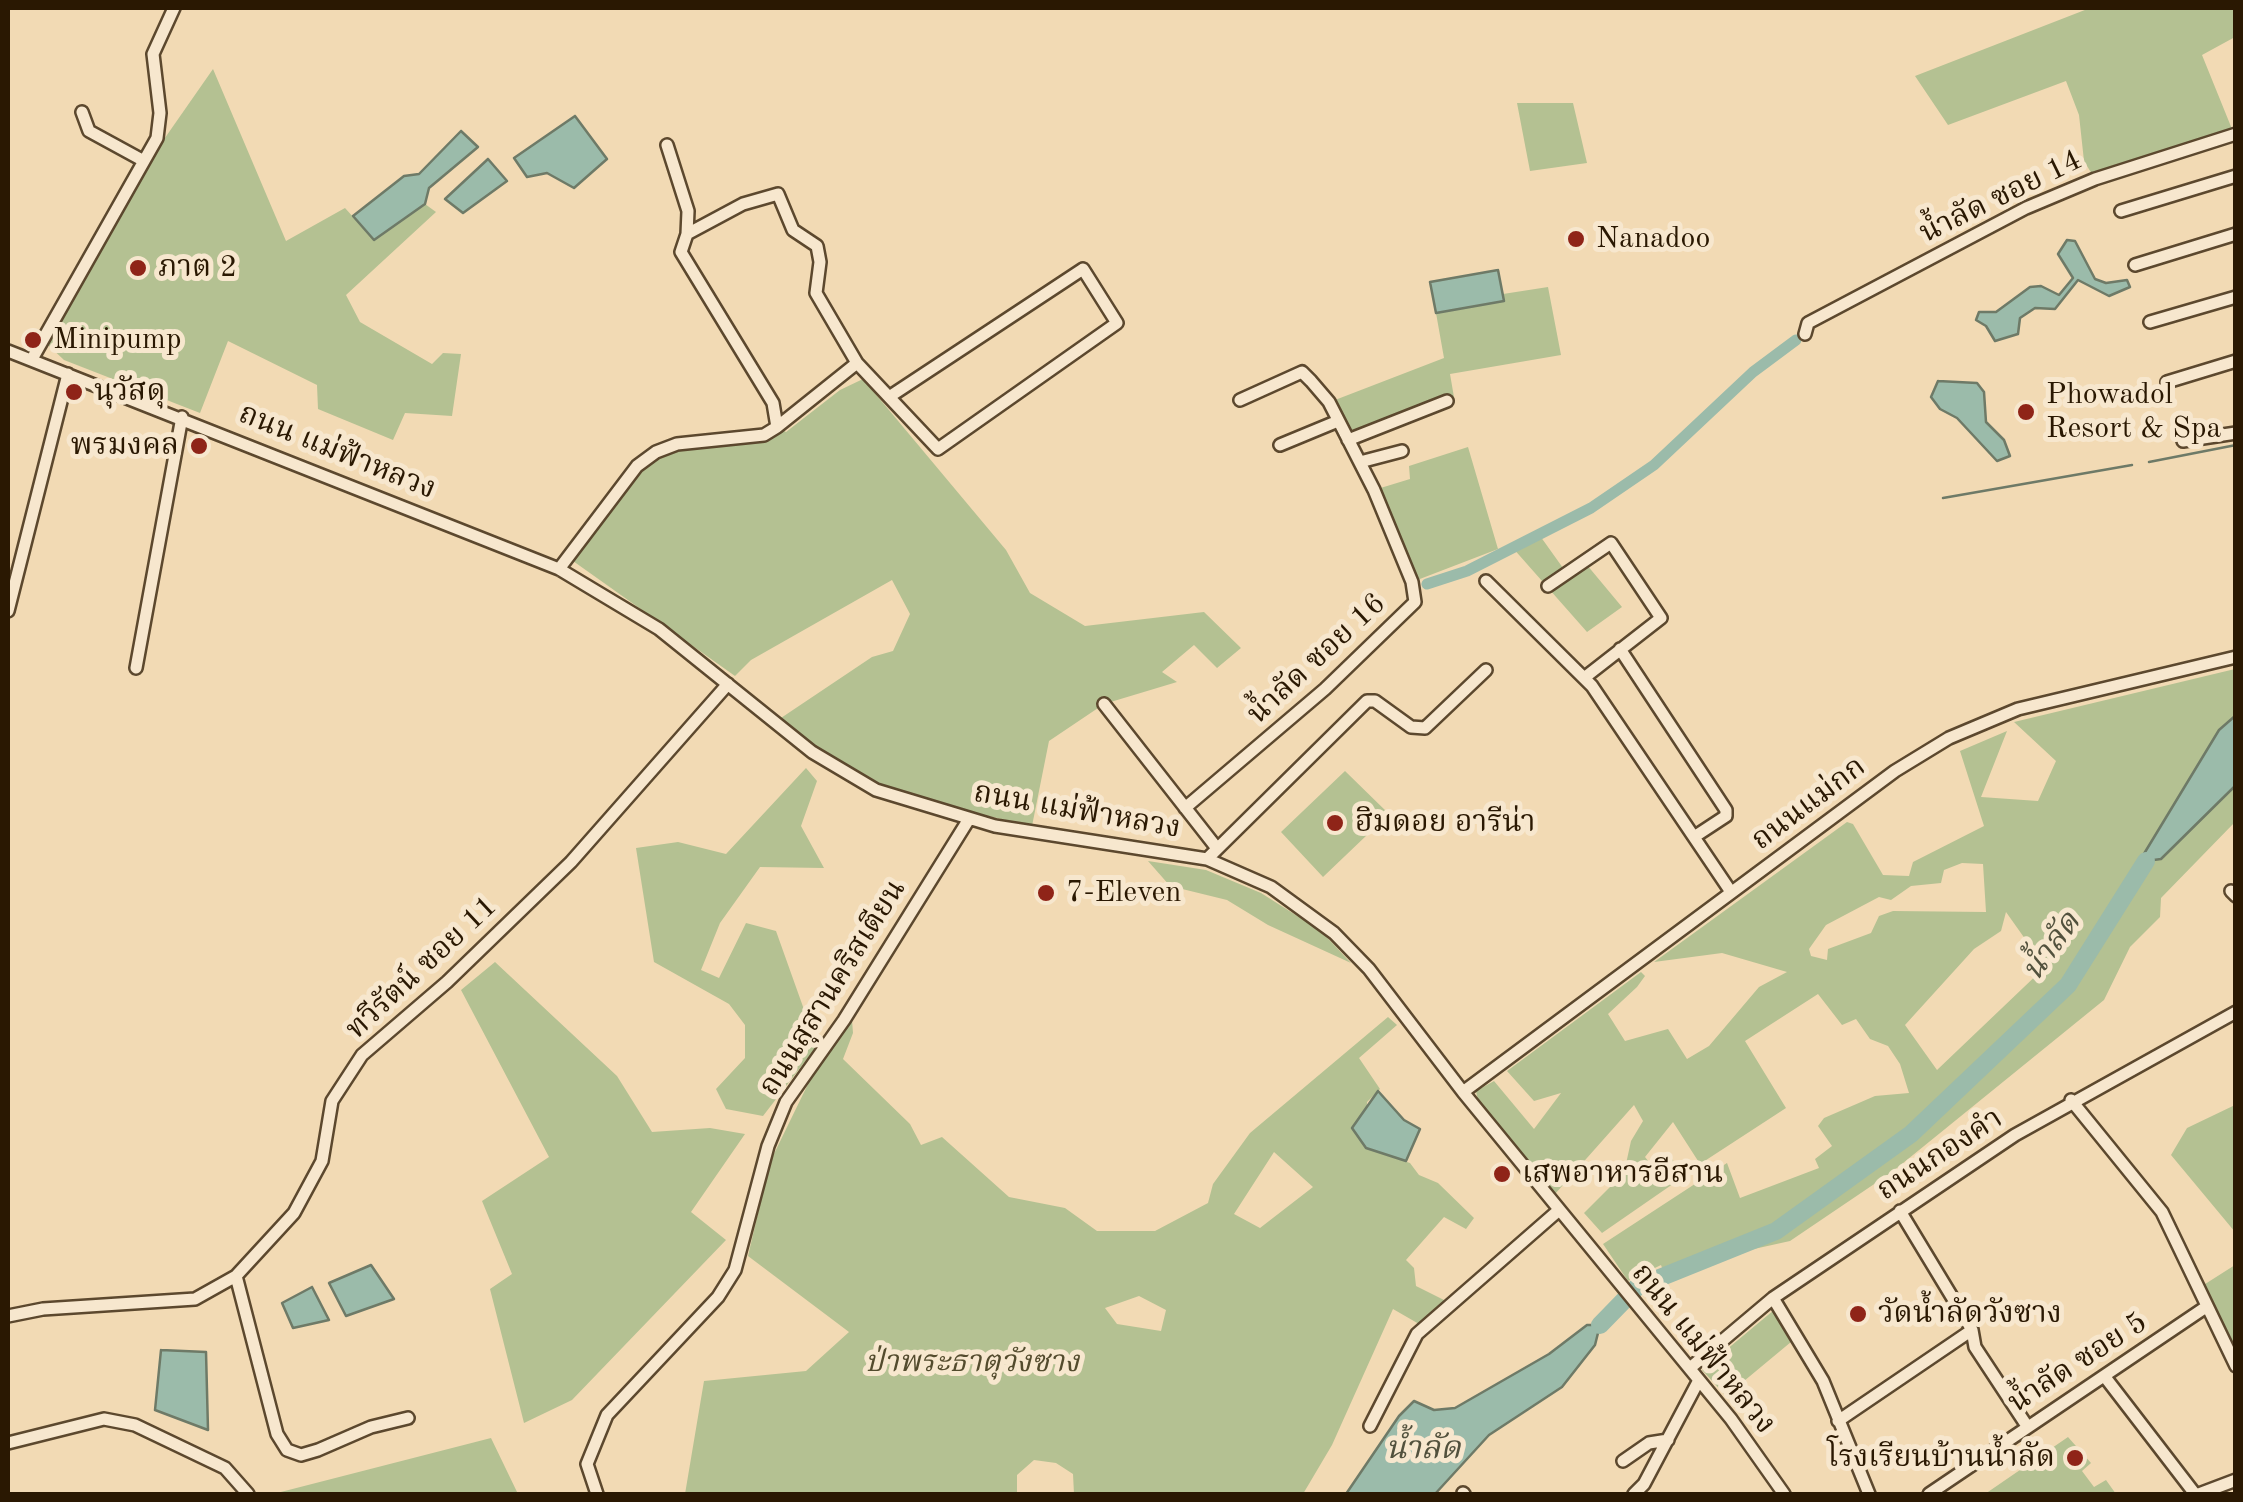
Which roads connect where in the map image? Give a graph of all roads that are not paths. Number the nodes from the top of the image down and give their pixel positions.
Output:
1 (174, 8) edge
2 (82, 112) dead end
3 (2236, 134) edge
4 (668, 145) dead end
5 (144, 161) junction
6 (2236, 176) edge
7 (2121, 212) dead end
8 (687, 234) junction
9 (2236, 234) edge
10 (2135, 265) dead end
11 (2236, 296) edge
12 (2150, 322) dead end
13 (1805, 334) dead end
14 (8, 350) edge
15 (32, 360) junction
16 (2236, 361) edge
17 (857, 364) junction
18 (68, 374) junction
19 (2167, 382) dead end
20 (889, 397) junction
21 (1240, 400) dead end
22 (1447, 401) dead end
23 (182, 418) junction
24 (1338, 421) junction
25 (777, 427) junction
26 (2236, 433) edge
27 (1348, 440) junction
28 (2182, 441) dead end
29 (1280, 445) dead end
30 (1402, 452) dead end
31 (1360, 462) junction
32 (559, 569) junction
33 (1486, 581) dead end
34 (1548, 586) dead end
35 (8, 610) edge
36 (1620, 649) junction
37 (2236, 657) edge
38 (136, 668) dead end
39 (1486, 670) dead end
40 (1584, 678) junction
41 (728, 684) junction
42 (1104, 704) dead end
43 (1185, 808) junction
44 (969, 819) junction
45 (1694, 837) junction
46 (1216, 847) junction
47 (1207, 859) junction
48 (1732, 892) junction
49 (2236, 1012) edge
50 (1463, 1092) junction
51 (2071, 1100) junction
52 (1559, 1210) junction
53 (1900, 1211) junction
54 (236, 1276) junction
55 (1773, 1298) junction
56 (2206, 1307) junction
57 (8, 1316) edge
58 (1972, 1330) junction
59 (2236, 1366) edge
60 (1690, 1368) junction
61 (2105, 1377) junction
62 (1699, 1380) junction
63 (408, 1418) dead end
64 (1838, 1421) junction
65 (1370, 1426) dead end
66 (2027, 1426) junction
67 (1668, 1440) junction
68 (8, 1444) edge
69 (1623, 1461) dead end
70 (2236, 1480) edge
71 (248, 1494) edge
72 (596, 1494) edge
73 (1634, 1494) edge
74 (1784, 1494) edge
75 (1869, 1494) edge
76 (1929, 1494) edge
77 (2197, 1494) edge

1 - 5 street
2 - 5 street
3 - 13 street, น้ำลัด ซอย 14
4 - 8 street
5 - 15 street
6 - 7 street
8 - 17 street
8 - 25 street
9 - 10 street
11 - 12 street
14 - 15 street, ถนน แม่ฟ้าหลวง
15 - 18 street, ถนน แม่ฟ้าหลวง
16 - 19 street
17 - 20 street
17 - 25 street
18 - 23 street, ถนน แม่ฟ้าหลวง
18 - 35 street
20 - 20 street
21 - 24 street, น้ำลัด ซอย 16
22 - 27 street
23 - 32 street, ถนน แม่ฟ้าหลวง
23 - 38 street
24 - 27 street, น้ำลัด ซอย 16
24 - 29 street
25 - 32 street
26 - 28 street
27 - 31 street, น้ำลัด ซอย 16
30 - 31 street
31 - 43 street, น้ำลัด ซอย 16
32 - 41 street, ถนน แม่ฟ้าหลวง
33 - 40 street
34 - 36 street
36 - 40 street
36 - 45 street
37 - 48 street, ถนนแม่กก
39 - 46 street
40 - 45 street
41 - 44 street, ถนน แม่ฟ้าหลวง
41 - 54 street, ทวีรัตน์ ซอย 11
42 - 43 street
43 - 46 street
44 - 47 street, ถนน แม่ฟ้าหลวง
44 - 72 street, ถนนสุสานคริสเตียน
45 - 48 street
46 - 47 street
47 - 50 street, ถนน แม่ฟ้าหลวง
48 - 50 street, ถนนแม่กก
49 - 51 street, ถนนกองคำ
50 - 52 street, ถนน แม่ฟ้าหลวง
51 - 53 street, ถนนกองคำ
51 - 56 street
52 - 60 street, ถนน แม่ฟ้าหลวง
52 - 65 street
53 - 55 street, ถนนกองคำ
53 - 58 street
54 - 57 street, ทวีรัตน์ ซอย 11
54 - 63 street
55 - 60 street, ถนนกองคำ
55 - 64 street
56 - 59 street
56 - 61 street, น้ำลัด ซอย 5
58 - 64 street
58 - 66 street
60 - 62 street, ถนน แม่ฟ้าหลวง
61 - 66 street, น้ำลัด ซอย 5
61 - 77 street
62 - 67 street
62 - 74 street, ถนน แม่ฟ้าหลวง
64 - 75 street
66 - 76 street, น้ำลัด ซอย 5
67 - 69 street
67 - 73 street
68 - 71 street
70 - 77 street

